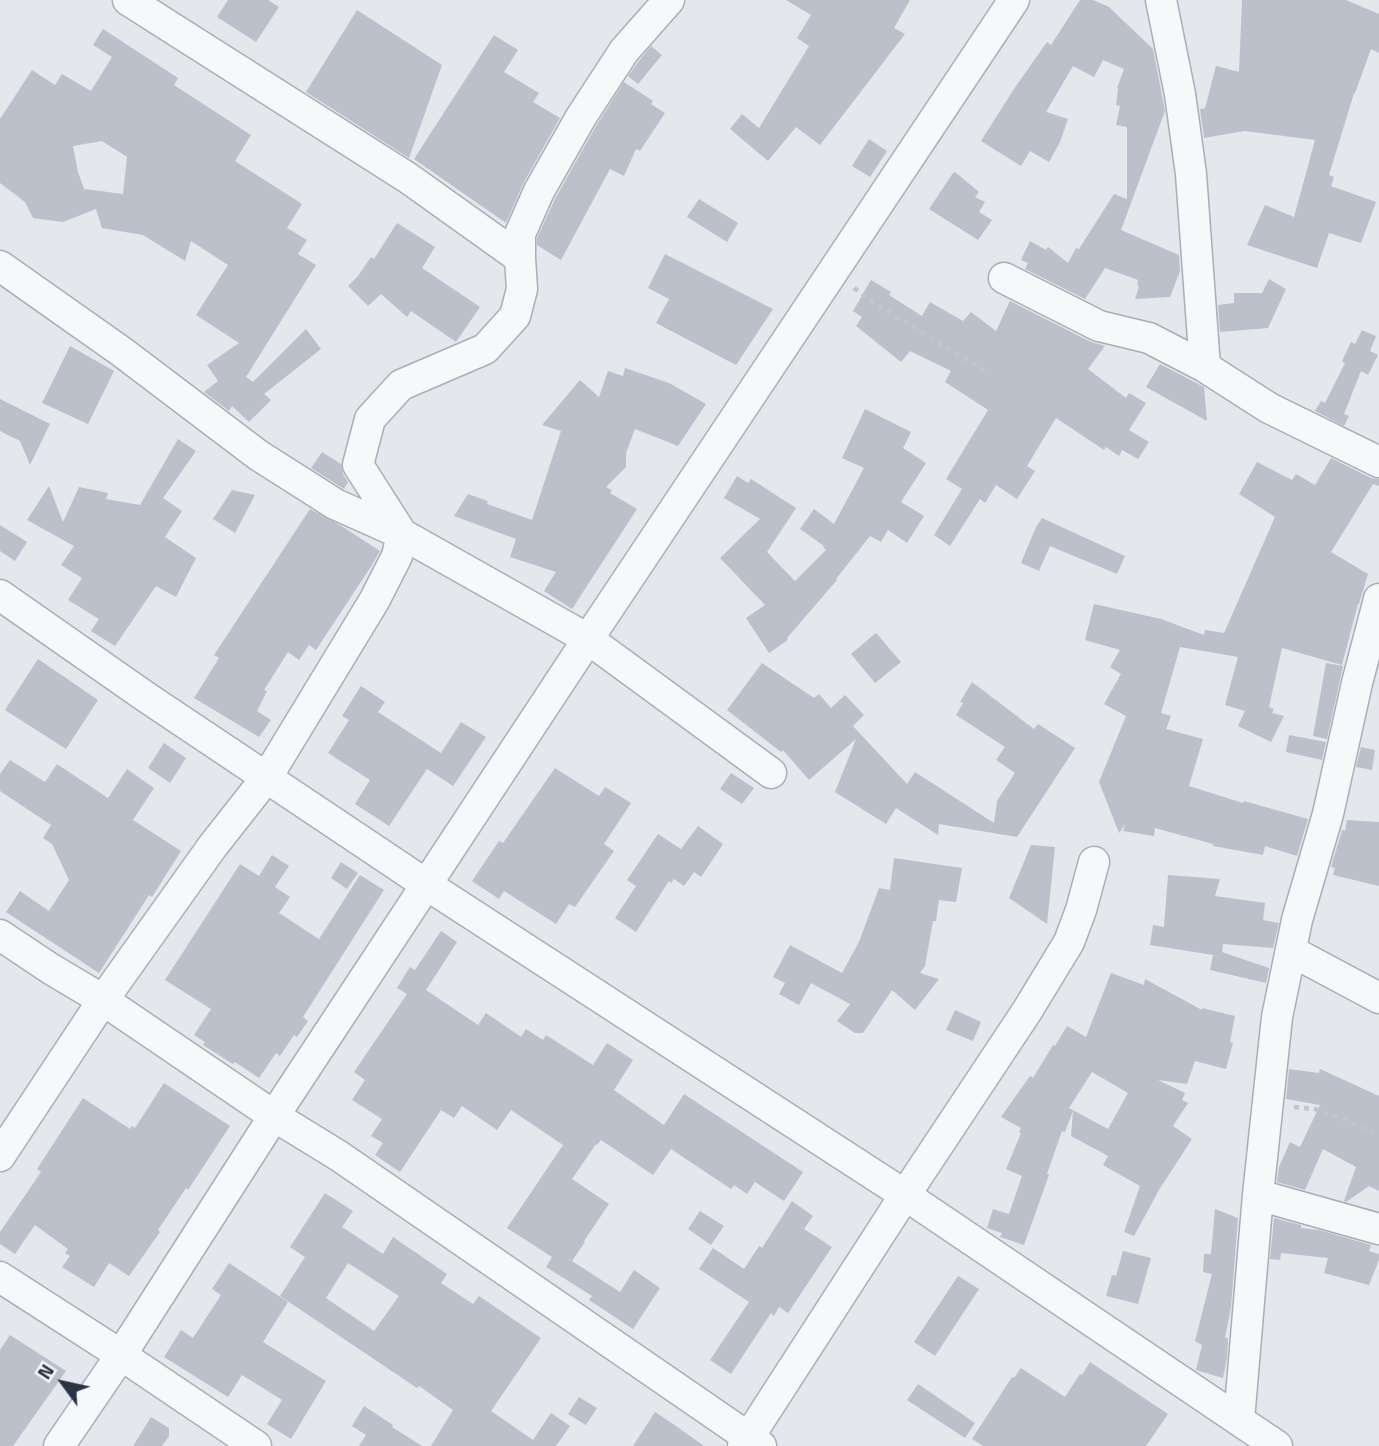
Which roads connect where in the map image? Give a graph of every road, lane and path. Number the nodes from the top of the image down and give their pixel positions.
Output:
1 (128, 0) edge
2 (669, 0) edge
3 (1014, 0) edge
4 (1161, 0) edge
5 (520, 258) junction
6 (0, 266) edge
7 (833, 273) junction
8 (1004, 278) dead end
9 (1205, 367) junction
10 (986, 372) dead end
11 (1379, 462) edge
12 (401, 534) junction
13 (0, 595) edge
14 (1379, 599) edge
15 (588, 639) junction
16 (771, 773) dead end
17 (267, 777) junction
18 (1094, 862) dead end
19 (427, 885) junction
20 (0, 935) edge
21 (1291, 951) junction
22 (1379, 998) edge
23 (103, 1000) junction
24 (1268, 1105) junction
25 (274, 1116) junction
26 (1379, 1135) edge
27 (0, 1156) edge
28 (905, 1195) junction
29 (1258, 1195) junction
30 (1379, 1228) edge
31 (0, 1277) edge
32 (121, 1355) junction
33 (1239, 1420) junction
34 (751, 1443) edge
35 (59, 1446) edge
36 (256, 1446) edge
37 (1277, 1446) edge

1 - 5 street
2 - 5 street
3 - 7 street
4 - 9 street
5 - 12 street
6 - 12 street
7 - 10 path
7 - 15 street
8 - 9 street
9 - 11 street
12 - 15 street
12 - 17 street
13 - 17 street
14 - 21 street
15 - 16 street
15 - 19 street
17 - 19 street
17 - 23 street
18 - 28 street
19 - 25 street
19 - 28 street
20 - 23 street
21 - 22 street
21 - 24 street
23 - 25 street
23 - 27 street
24 - 26 path
24 - 29 street
25 - 32 street
25 - 34 street
28 - 33 street
28 - 34 street
29 - 30 street
29 - 33 street
31 - 32 street
32 - 35 street
32 - 36 street
33 - 37 street

